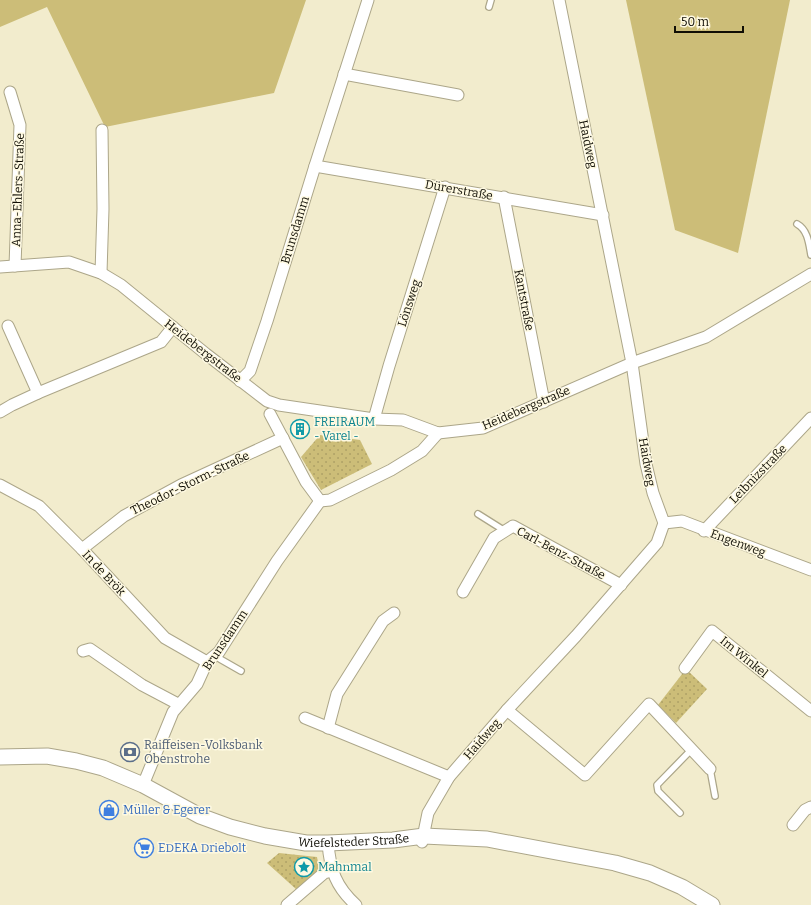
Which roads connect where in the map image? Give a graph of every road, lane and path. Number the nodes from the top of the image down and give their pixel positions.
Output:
1 (368, 0) edge
2 (491, 0) edge
3 (559, 0) edge
4 (489, 7) dead end
5 (344, 74) junction
6 (10, 92) dead end
7 (458, 95) dead end
8 (102, 130) dead end
9 (314, 166) junction
10 (445, 187) junction
11 (504, 197) junction
12 (603, 215) junction
13 (797, 224) dead end
14 (811, 255) edge
15 (15, 266) junction
16 (0, 267) edge
17 (101, 273) junction
18 (811, 274) edge
19 (8, 326) dead end
20 (173, 327) junction
21 (632, 363) junction
22 (240, 380) junction
23 (38, 393) junction
24 (544, 402) junction
25 (0, 412) edge
26 (270, 414) dead end
27 (811, 418) edge
28 (374, 419) junction
29 (438, 433) junction
30 (283, 438) junction
31 (0, 484) edge
32 (320, 501) junction
33 (478, 514) dead end
34 (664, 523) junction
35 (704, 530) junction
36 (505, 531) junction
37 (82, 550) junction
38 (811, 570) edge
39 (621, 585) junction
40 (464, 592) dead end
41 (394, 613) dead end
42 (83, 651) dead end
43 (219, 652) junction
44 (207, 662) junction
45 (685, 668) dead end
46 (241, 671) dead end
47 (178, 704) junction
48 (507, 710) junction
49 (811, 711) edge
50 (305, 718) dead end
51 (328, 728) junction
52 (692, 749) junction
53 (0, 757) edge
54 (710, 769) joint
55 (449, 777) junction
56 (143, 785) junction
57 (715, 796) dead end
58 (811, 807) edge
59 (680, 813) dead end
60 (793, 825) dead end
61 (423, 840) junction
62 (328, 843) junction
63 (332, 870) junction
64 (287, 905) edge
65 (356, 905) edge
66 (712, 905) edge

1 - 5 street, Brunsdamm
2 - 4 lane
3 - 12 street, Haidweg
5 - 7 street
5 - 9 street, Brunsdamm
6 - 15 street, Anna-Ehlers-Straße
8 - 17 street
9 - 10 street, Dürerstraße
9 - 22 street, Brunsdamm
10 - 11 street, Dürerstraße
10 - 28 street, Lönsweg
11 - 12 street, Dürerstraße
11 - 24 street, Kantstraße
12 - 21 street, Haidweg
13 - 14 lane
15 - 16 street, Heidebergstraße
15 - 17 street, Heidebergstraße
17 - 20 street, Heidebergstraße
18 - 21 street, Heidebergstraße
19 - 23 street
20 - 22 street, Heidebergstraße
20 - 23 street
21 - 24 street, Heidebergstraße
21 - 34 street, Haidweg
22 - 28 street, Heidebergstraße
23 - 25 street
24 - 29 street, Heidebergstraße
26 - 30 street
27 - 35 street, Leibnizstraße
28 - 29 street, Heidebergstraße
29 - 32 street
30 - 32 street
30 - 37 street, Theodor-Storm-Straße
31 - 37 street, In de Brök
32 - 43 street, Brunsdamm
33 - 36 lane
34 - 35 street, Engenweg
34 - 39 street, Haidweg
35 - 38 street, Engenweg
36 - 39 street, Carl-Benz-Straße
36 - 40 street, Carl-Benz-Straße
37 - 44 street, In de Brök
39 - 48 street, Haidweg
41 - 51 street
42 - 47 street
43 - 44 street, Brunsdamm
43 - 46 lane
44 - 47 street, Brunsdamm
45 - 49 street, Im Winkel
47 - 56 street, Brunsdamm
48 - 52 street
48 - 55 street, Haidweg
50 - 51 street
51 - 55 street
52 - 54 street
52 - 59 lane
53 - 56 main road, Wiefelsteder Straße
54 - 57 lane
55 - 61 street, Haidweg
56 - 62 main road, Wiefelsteder Straße
58 - 60 street
61 - 62 main road, Wiefelsteder Straße
61 - 66 main road, Wiefelsteder Straße
62 - 63 street
63 - 64 street
63 - 65 street

